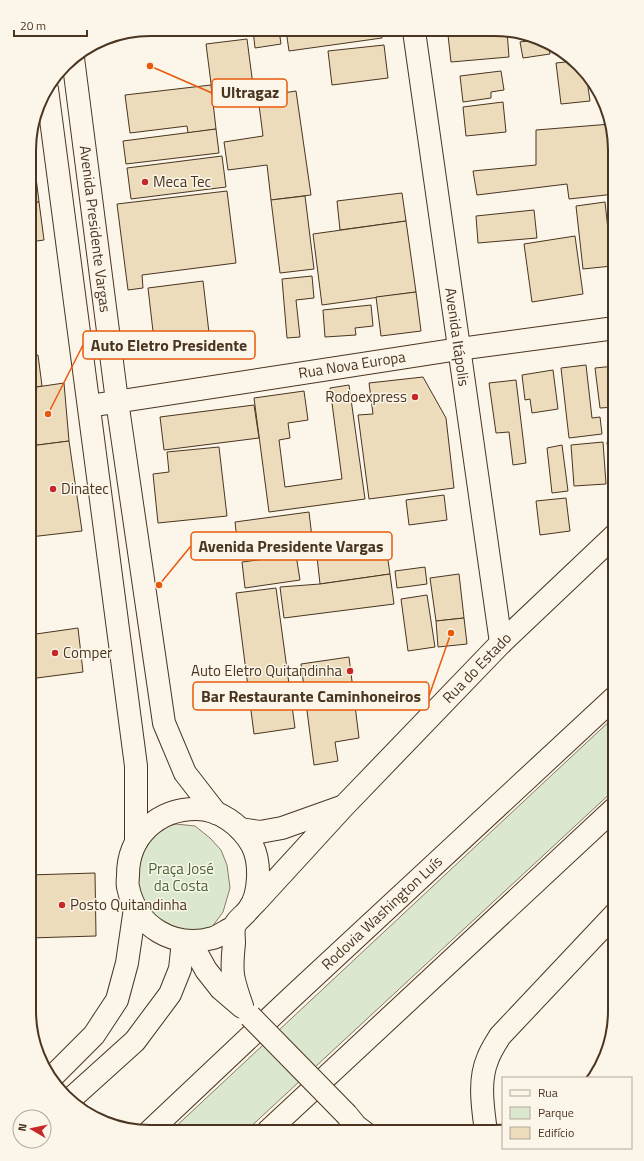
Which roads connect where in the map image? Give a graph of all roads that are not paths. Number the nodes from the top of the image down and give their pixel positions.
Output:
1 (415, 36) edge
2 (74, 65) edge
3 (48, 99) edge
4 (608, 329) edge
5 (459, 349) junction
6 (117, 401) junction
7 (89, 406) junction
8 (608, 542) edge
9 (501, 643) junction
10 (608, 704) edge
11 (344, 806) junction
12 (216, 813) junction
13 (608, 815) edge
14 (240, 829) junction
15 (136, 842) junction
16 (135, 908) junction
17 (250, 908) junction
18 (608, 921) edge
19 (234, 926) junction
20 (187, 941) junction
21 (246, 1011) junction
22 (55, 1074) edge
23 (74, 1096) edge
24 (156, 1125) edge
25 (274, 1125) edge
26 (355, 1125) edge
27 (485, 1125) edge

1 - 5 main road, Avenida Itápolis
2 - 6 main road, Avenida Presidente Vargas
3 - 7 main road, Avenida Presidente Vargas
4 - 5 main road, Rua Nova Europa
5 - 6 main road, Rua Nova Europa
5 - 9 main road, Avenida Itápolis
6 - 7 main road, Rua Nova Europa
6 - 12 main road, Avenida Presidente Vargas
7 - 15 main road, Avenida Presidente Vargas
8 - 9 main road, Rua do Estado
9 - 11 main road, Rua do Estado
10 - 24 main road, Rodovia Washington Luís
11 - 14 main road, Rua do Estado
11 - 17 main road, Rua do Estado
12 - 14 main road
12 - 15 main road
13 - 25 main road
14 - 17 main road
15 - 16 main road
16 - 20 main road
16 - 22 main road
17 - 19 main road
18 - 27 main road
19 - 20 main road
19 - 21 main road
20 - 21 main road
20 - 23 main road
21 - 26 main road, bridge

